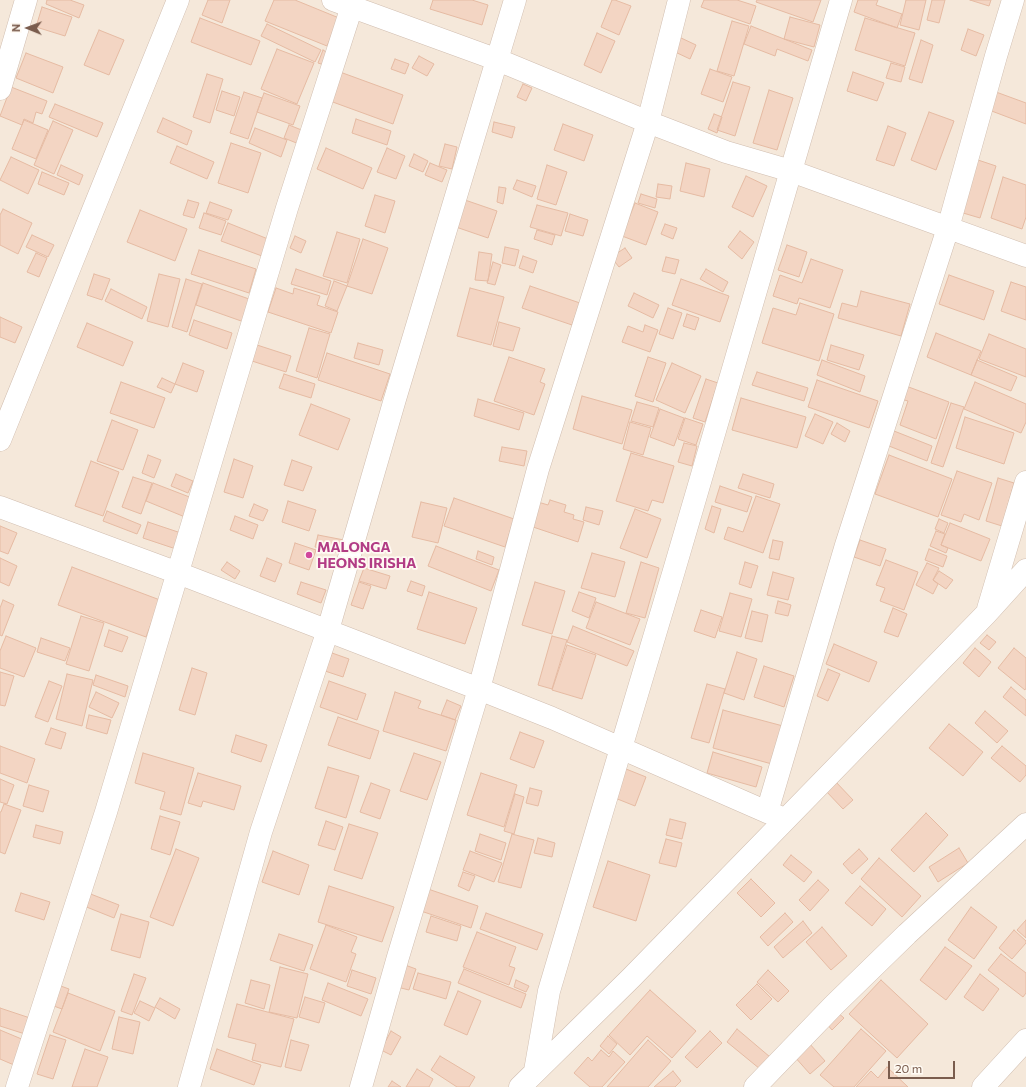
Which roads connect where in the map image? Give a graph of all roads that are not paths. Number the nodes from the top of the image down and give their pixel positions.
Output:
1 (26, 0) edge
2 (178, 0) edge
3 (516, 0) edge
4 (679, 0) edge
5 (841, 0) edge
6 (1013, 0) edge
7 (346, 2) edge
8 (498, 60) junction
9 (0, 89) edge
10 (648, 122) junction
11 (791, 171) junction
12 (948, 228) junction
13 (1026, 256) edge
14 (0, 440) edge
15 (1026, 482) edge
16 (0, 507) edge
17 (1026, 570) edge
18 (178, 573) junction
19 (986, 614) junction
20 (328, 630) junction
21 (478, 689) junction
22 (621, 748) junction
23 (776, 816) junction
24 (1026, 824) edge
25 (1026, 1040) edge
26 (535, 1072) junction
27 (17, 1087) edge
28 (189, 1087) edge
29 (361, 1087) edge
30 (520, 1087) edge
31 (755, 1087) edge
32 (983, 1087) edge

1 - 9 street
2 - 14 street
3 - 8 street
4 - 10 street
5 - 11 street
6 - 12 street
7 - 8 street
7 - 18 street
8 - 10 street
8 - 20 street
10 - 11 street
10 - 21 street
11 - 12 street
11 - 22 street
12 - 13 street
12 - 23 street
15 - 19 street
16 - 18 street
17 - 19 street
18 - 20 street
18 - 27 street
19 - 23 street
20 - 21 street
20 - 28 street
21 - 22 street
21 - 29 street
22 - 23 street
22 - 26 street
23 - 26 street
24 - 31 street
25 - 32 street
26 - 30 street

